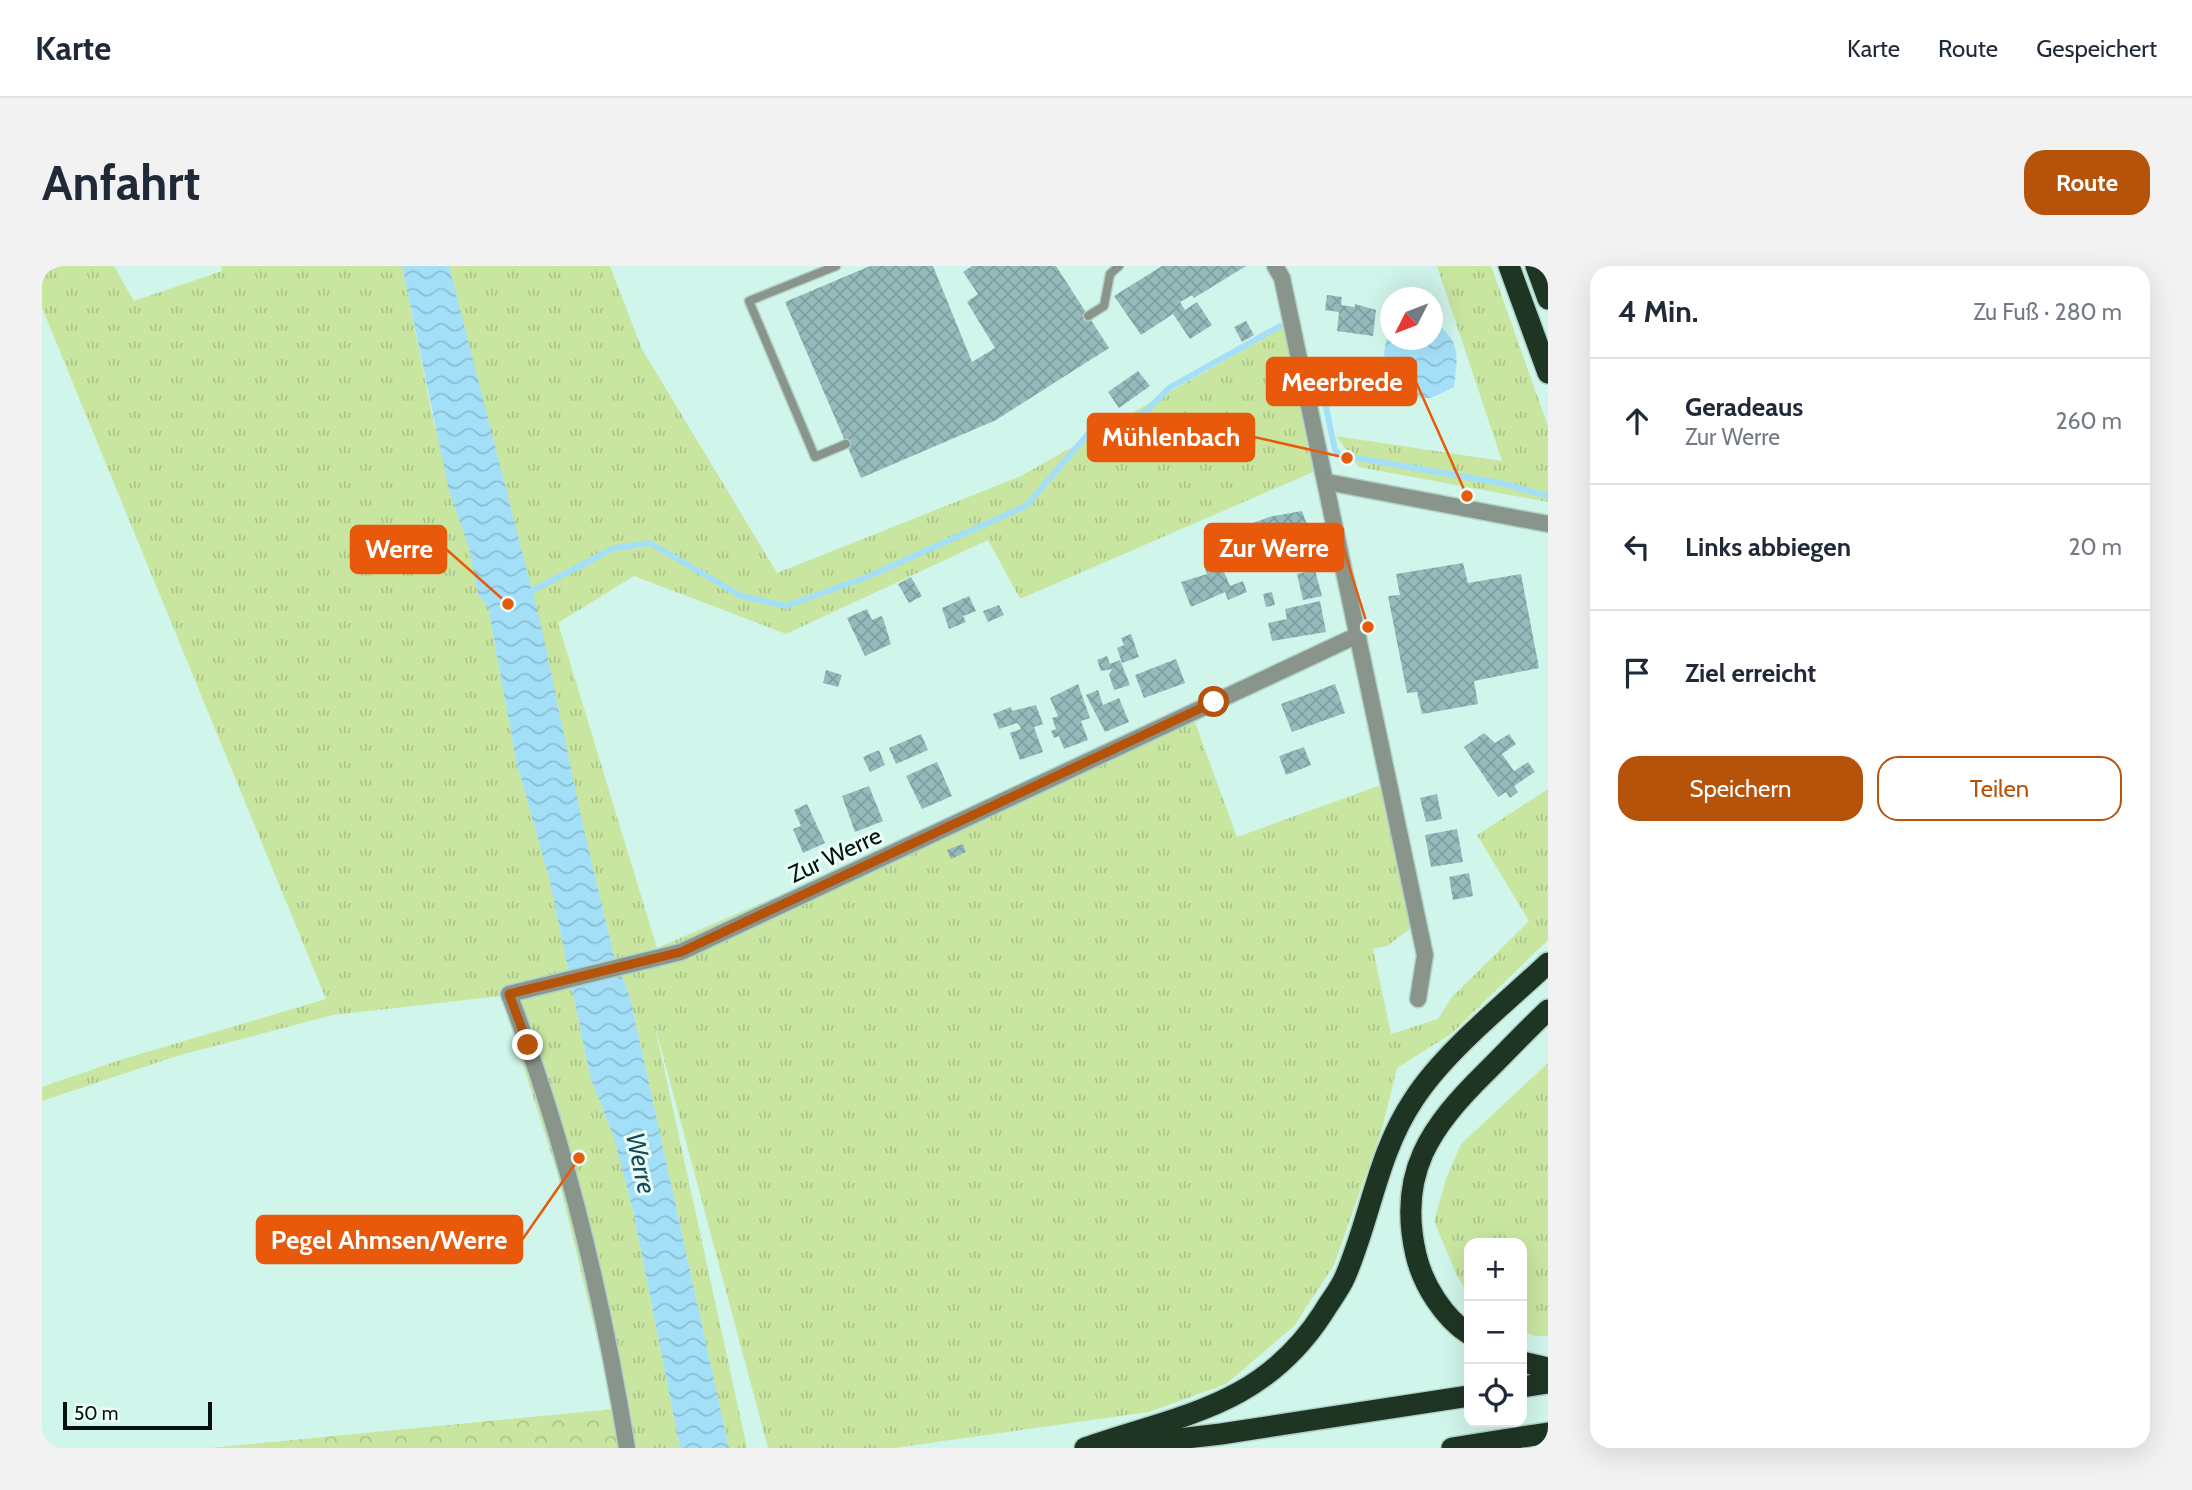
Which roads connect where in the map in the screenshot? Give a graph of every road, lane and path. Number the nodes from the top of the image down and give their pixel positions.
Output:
1 (836, 266) edge
2 (1119, 266) edge
3 (1275, 266) edge
4 (1508, 266) edge
5 (1536, 266) edge
6 (1548, 299) edge
7 (1088, 316) dead end
8 (1548, 373) edge
9 (846, 444) dead end
10 (1327, 482) junction
11 (1548, 524) edge
12 (1358, 635) junction
13 (1548, 962) edge
14 (1418, 999) dead end
15 (1548, 1010) edge
16 (1464, 1329) edge
17 (1527, 1363) edge
18 (1548, 1368) edge
19 (1548, 1383) edge
20 (1527, 1386) edge
21 (1464, 1397) edge
22 (1548, 1433) edge
23 (627, 1448) edge
24 (1085, 1448) edge
25 (1097, 1448) edge
26 (1452, 1448) edge

1 - 9 lane
2 - 7 lane
3 - 10 street
4 - 8 highway
5 - 6 highway
10 - 11 street
10 - 12 street
12 - 14 street
12 - 23 street, Zur Werre
13 - 24 highway
15 - 16 highway
17 - 18 highway
19 - 20 highway
21 - 25 highway
22 - 26 highway

